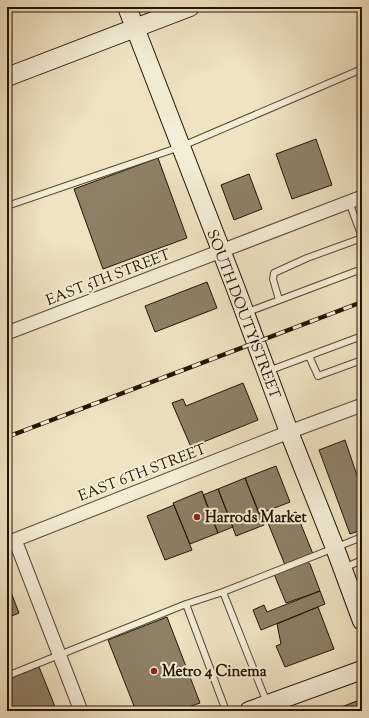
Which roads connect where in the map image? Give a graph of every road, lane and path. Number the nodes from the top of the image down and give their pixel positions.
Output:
1 (127, 7) edge
2 (190, 7) edge
3 (135, 28) junction
4 (362, 69) edge
5 (7, 76) edge
6 (180, 147) junction
7 (362, 197) edge
8 (349, 202) junction
9 (7, 206) edge
10 (362, 238) edge
11 (221, 251) junction
12 (362, 269) edge
13 (279, 300) junction
14 (245, 313) junction
15 (7, 333) edge
16 (362, 336) edge
17 (309, 356) junction
18 (362, 360) edge
19 (266, 372) junction
20 (362, 405) edge
21 (289, 432) junction
22 (362, 537) edge
23 (11, 541) edge
24 (335, 548) junction
25 (362, 560) edge
26 (343, 569) junction
27 (223, 592) junction
28 (186, 604) junction
29 (362, 621) edge
30 (59, 656) junction
31 (362, 670) edge
32 (7, 676) edge
33 (267, 704) junction
34 (81, 711) edge
35 (226, 711) edge
36 (249, 711) edge

1 - 3 street, SOUTH DOUTY STREET
2 - 3 street
3 - 5 street
3 - 6 street, SOUTH DOUTY STREET
4 - 6 lane
6 - 9 lane
6 - 11 street, SOUTH DOUTY STREET
7 - 8 street, EAST 5TH STREET
8 - 10 lane
8 - 11 street, EAST 5TH STREET
10 - 13 lane
11 - 14 street, SOUTH DOUTY STREET
11 - 15 street, EAST 5TH STREET
12 - 13 lane
13 - 14 lane
14 - 19 street, SOUTH DOUTY STREET
16 - 17 lane
17 - 18 lane
17 - 19 lane
19 - 21 street, SOUTH DOUTY STREET
20 - 21 street, EAST 6TH STREET
21 - 23 street, EAST 6TH STREET
21 - 24 street, SOUTH DOUTY STREET
22 - 24 lane
23 - 30 street
24 - 26 street, SOUTH DOUTY STREET
24 - 27 lane
25 - 26 lane
26 - 29 street, SOUTH DOUTY STREET
27 - 28 lane
27 - 33 lane
28 - 30 lane
28 - 35 lane
30 - 32 lane
30 - 34 street
31 - 33 street
33 - 36 street

